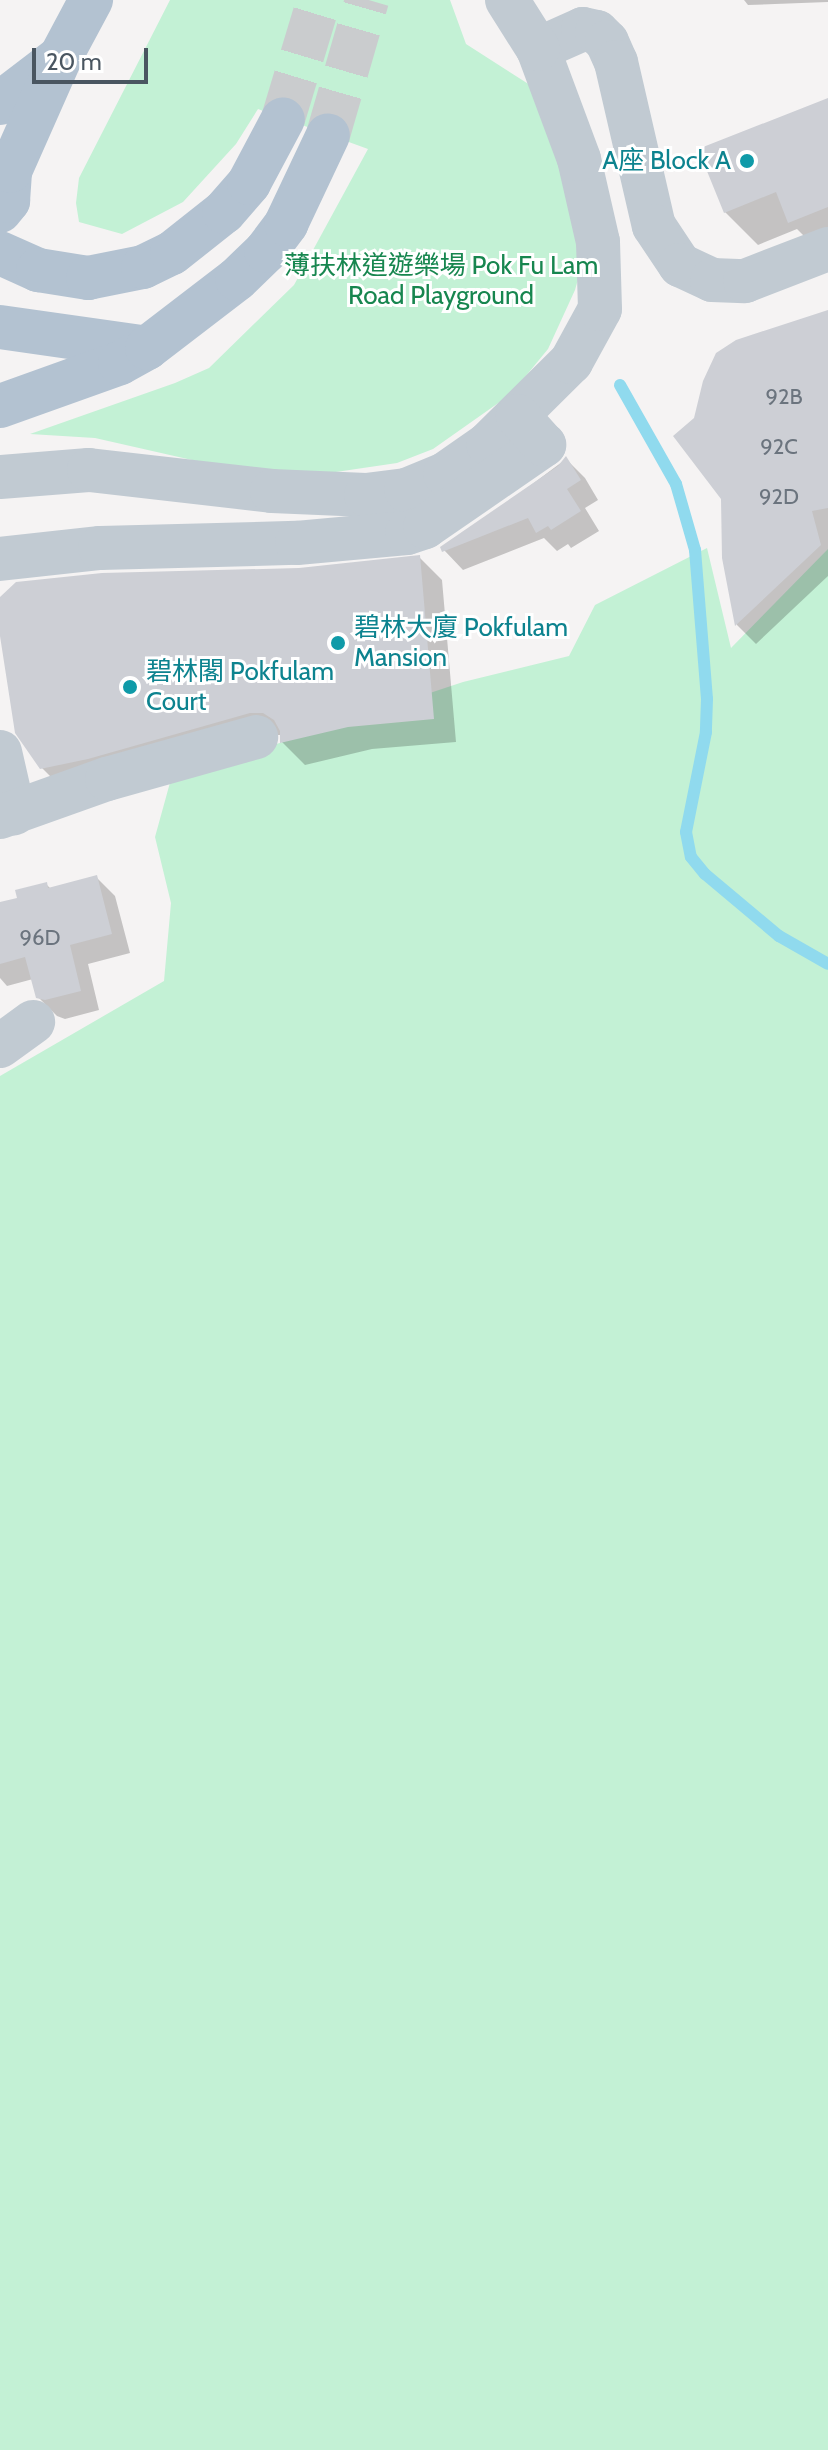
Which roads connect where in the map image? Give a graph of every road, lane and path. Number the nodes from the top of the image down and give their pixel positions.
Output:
1 (91, 0) edge
2 (507, 0) edge
3 (538, 49) junction
4 (60, 58) junction
5 (0, 103) edge
6 (283, 119) tunnel mouth
7 (328, 135) tunnel mouth
8 (3, 186) edge
9 (828, 249) edge
10 (0, 253) edge
11 (0, 327) edge
12 (147, 348) junction
13 (0, 406) edge
14 (518, 416) junction
15 (0, 477) edge
16 (0, 559) edge
17 (256, 737) dead end
18 (0, 752) edge
19 (7, 815) edge

1 - 4 main road
2 - 3 street
3 - 9 street
3 - 14 street
4 - 5 main road
4 - 8 main road
6 - 10 main road
7 - 12 main road
11 - 12 main road
12 - 13 main road
14 - 15 street
14 - 16 street
17 - 19 street
18 - 19 street

